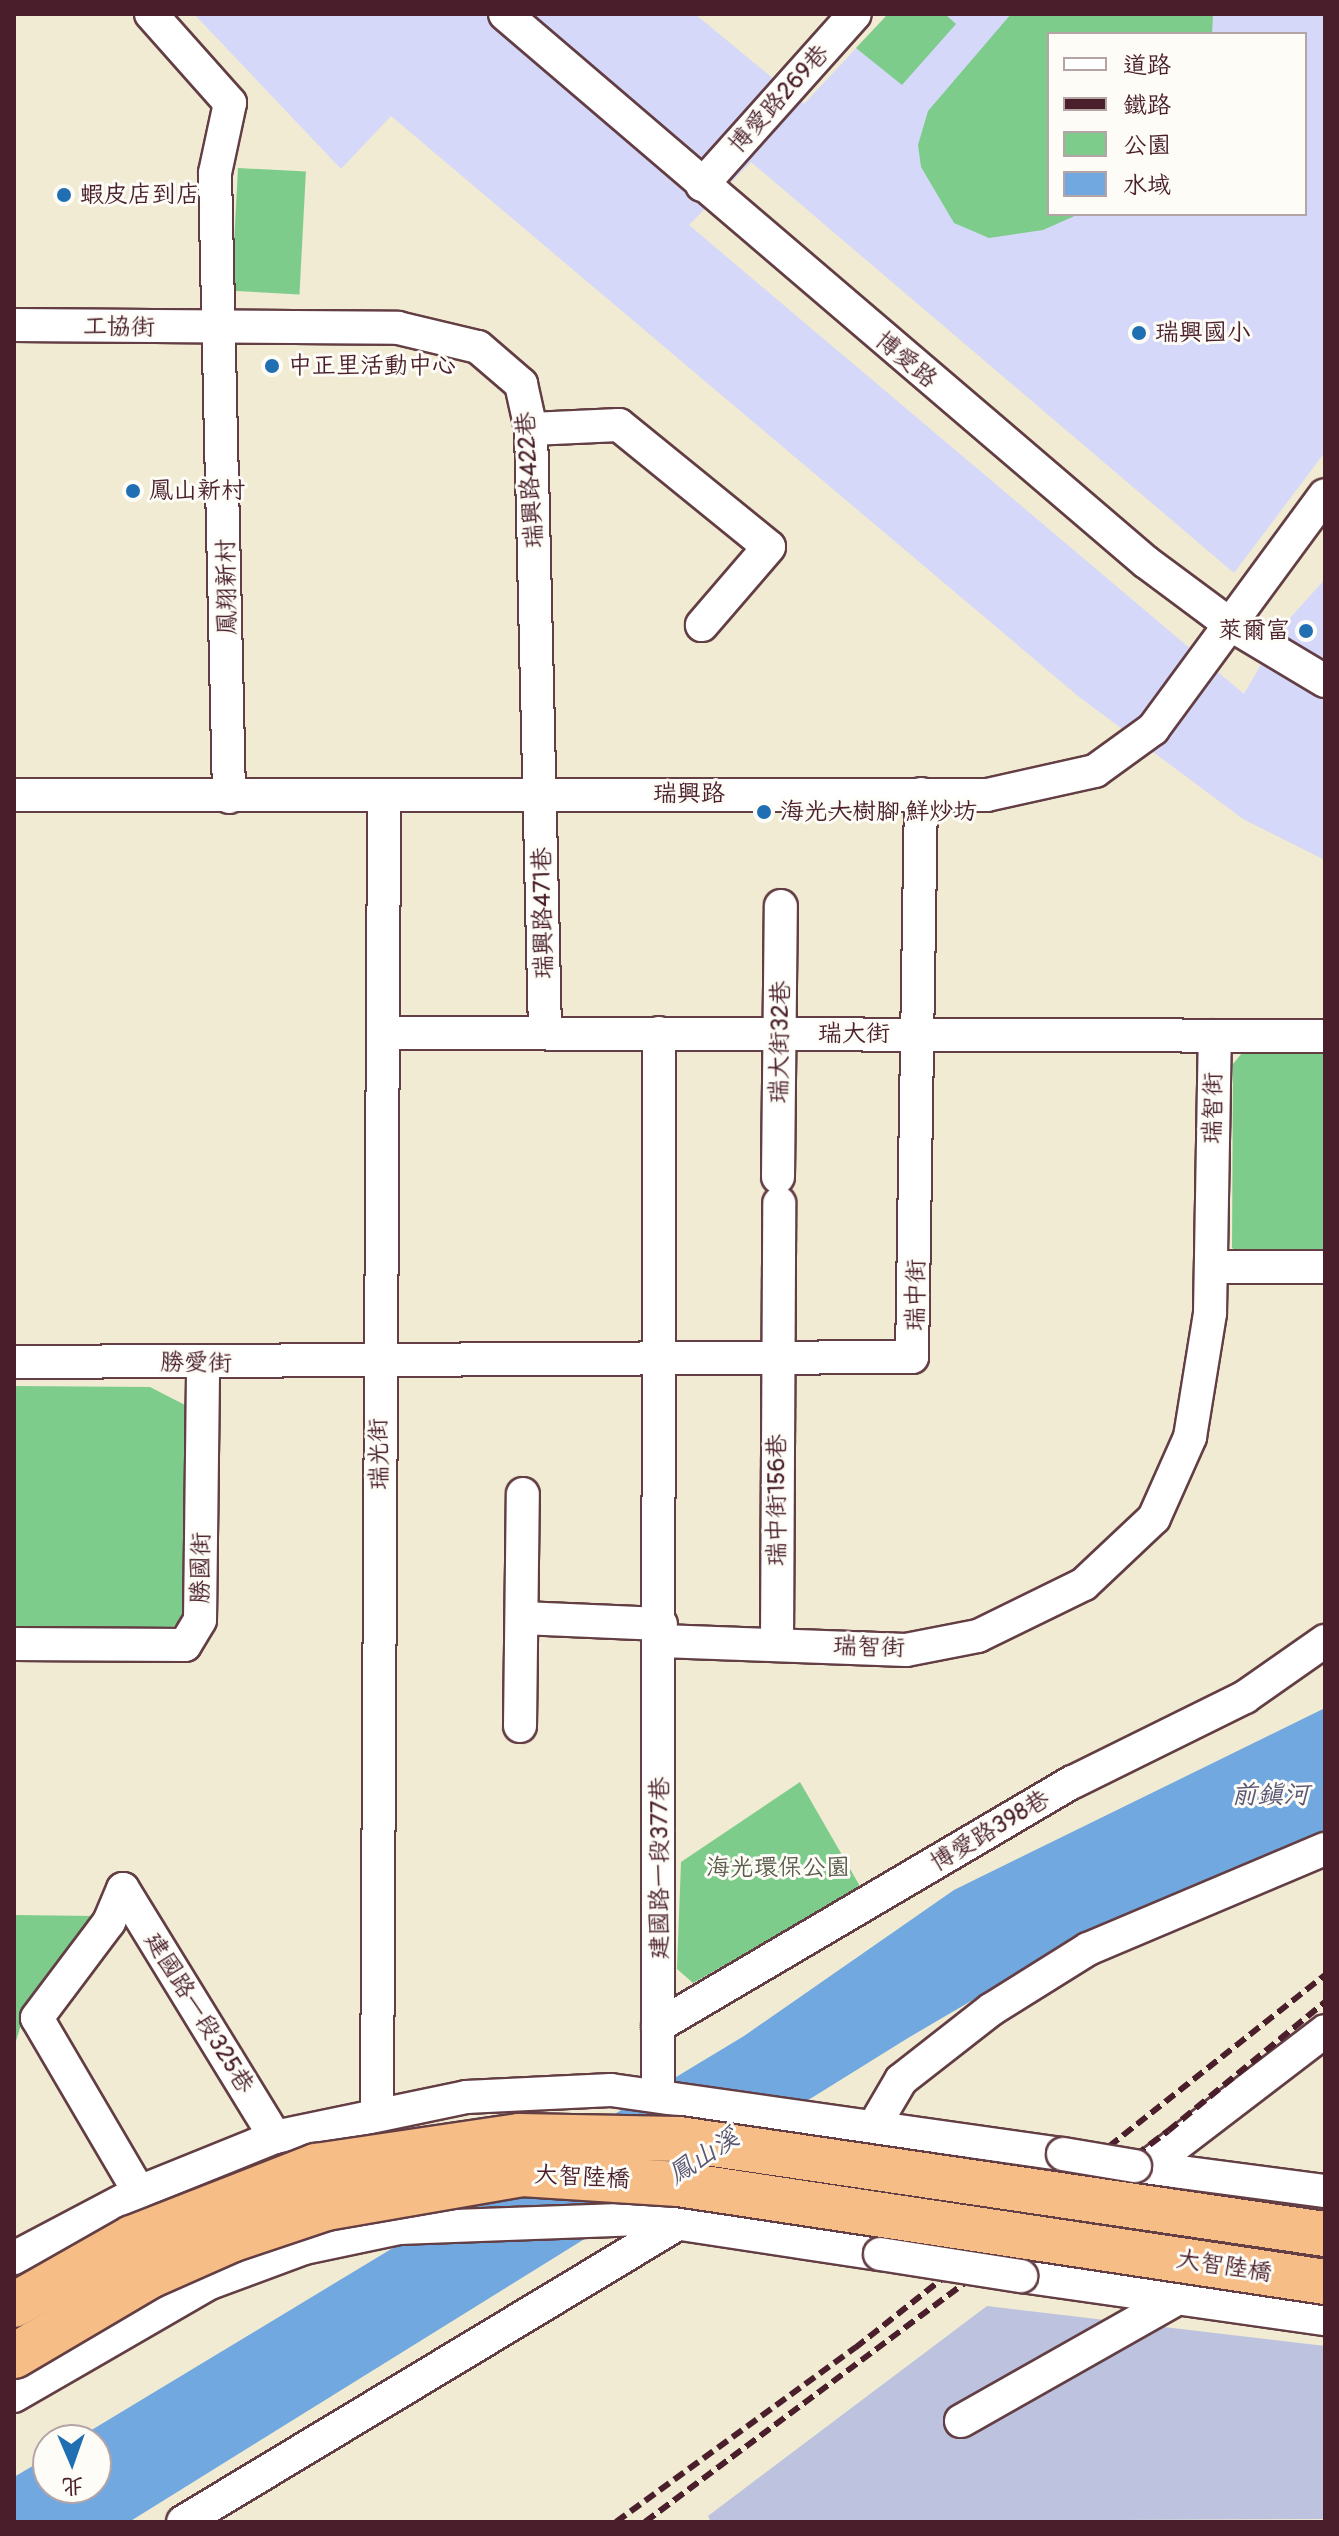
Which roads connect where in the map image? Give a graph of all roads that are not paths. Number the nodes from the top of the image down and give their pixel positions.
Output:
1 (151, 14) edge
2 (505, 14) edge
3 (855, 14) edge
4 (702, 185) junction
5 (14, 325) edge
6 (224, 329) junction
7 (531, 429) junction
8 (1325, 495) edge
9 (1228, 623) junction
10 (702, 625) dead end
11 (1325, 681) edge
12 (542, 794) junction
13 (921, 794) junction
14 (14, 795) edge
15 (229, 797) junction
16 (384, 797) junction
17 (781, 906) dead end
18 (545, 1032) junction
19 (383, 1033) junction
20 (659, 1033) junction
21 (780, 1033) junction
22 (920, 1034) junction
23 (1215, 1036) junction
24 (1325, 1036) edge
25 (1211, 1267) junction
26 (1325, 1267) edge
27 (778, 1358) junction
28 (661, 1359) junction
29 (14, 1362) edge
30 (203, 1363) junction
31 (378, 1364) junction
32 (523, 1494) dead end
33 (522, 1618) junction
34 (661, 1633) junction
35 (1325, 1641) edge
36 (777, 1642) junction
37 (14, 1644) edge
38 (520, 1726) dead end
39 (1325, 1849) edge
40 (658, 2026) junction
41 (1325, 2031) edge
42 (667, 2097) junction
43 (377, 2110) junction
44 (859, 2124) junction
45 (275, 2137) junction
46 (1141, 2167) junction
47 (1325, 2191) edge
48 (139, 2192) junction
49 (663, 2221) junction
50 (1325, 2234) edge
51 (14, 2258) edge
52 (1325, 2282) edge
53 (1178, 2298) junction
54 (14, 2305) edge
55 (1325, 2319) edge
56 (14, 2356) edge
57 (14, 2396) edge
58 (961, 2421) dead end
59 (183, 2522) edge

1 - 6 street, 鳳翔新村
2 - 4 street, 博愛路
3 - 4 street, 博愛路269巷
4 - 9 street, 博愛路
5 - 6 street, 工協街
6 - 7 street, 瑞興路422巷
6 - 15 street, 鳳翔新村
7 - 10 street
7 - 12 street, 瑞興路422巷
8 - 9 street, 瑞興路
9 - 11 street, 博愛路
9 - 13 street, 瑞興路
12 - 13 street, 瑞興路
12 - 16 street, 瑞興路
12 - 18 street, 瑞興路471巷
13 - 22 street, 瑞中街
14 - 15 street, 瑞興路
15 - 16 street, 瑞興路
16 - 19 street, 瑞光街
17 - 21 street, 瑞大街32巷
18 - 19 street, 瑞大街
18 - 20 street, 瑞大街
19 - 31 street, 瑞光街
20 - 21 street, 瑞大街
20 - 28 street
21 - 22 street, 瑞大街
21 - 27 street, 瑞大街32巷
22 - 23 street, 瑞大街
22 - 27 street, 瑞中街
23 - 24 street, 瑞大街
23 - 25 street, 瑞智街
25 - 26 street
25 - 36 street, 瑞智街
27 - 28 street, 瑞中街
27 - 36 street, 瑞中街156巷
28 - 31 street, 瑞中街
28 - 34 street
29 - 30 street, 勝愛街
30 - 31 street, 勝愛街
30 - 37 street, 勝國街
31 - 43 street, 瑞光街
32 - 33 street
33 - 34 street, 瑞智街
33 - 38 street
34 - 36 street, 瑞智街
34 - 40 street, 建國路一段377巷
35 - 40 street, 博愛路398巷
39 - 44 street
40 - 42 street, 建國路一段377巷
41 - 46 street
42 - 43 street
42 - 44 street
43 - 45 street
44 - 46 street, bridge
45 - 48 street
45 - 48 street, 建國路一段325巷
46 - 47 street
48 - 51 street
49 - 53 street, bridge
49 - 57 street
49 - 59 street
50 - 54 main road, 大智陸橋, bridge
52 - 56 main road, 大智陸橋, bridge
53 - 55 street
53 - 58 street

